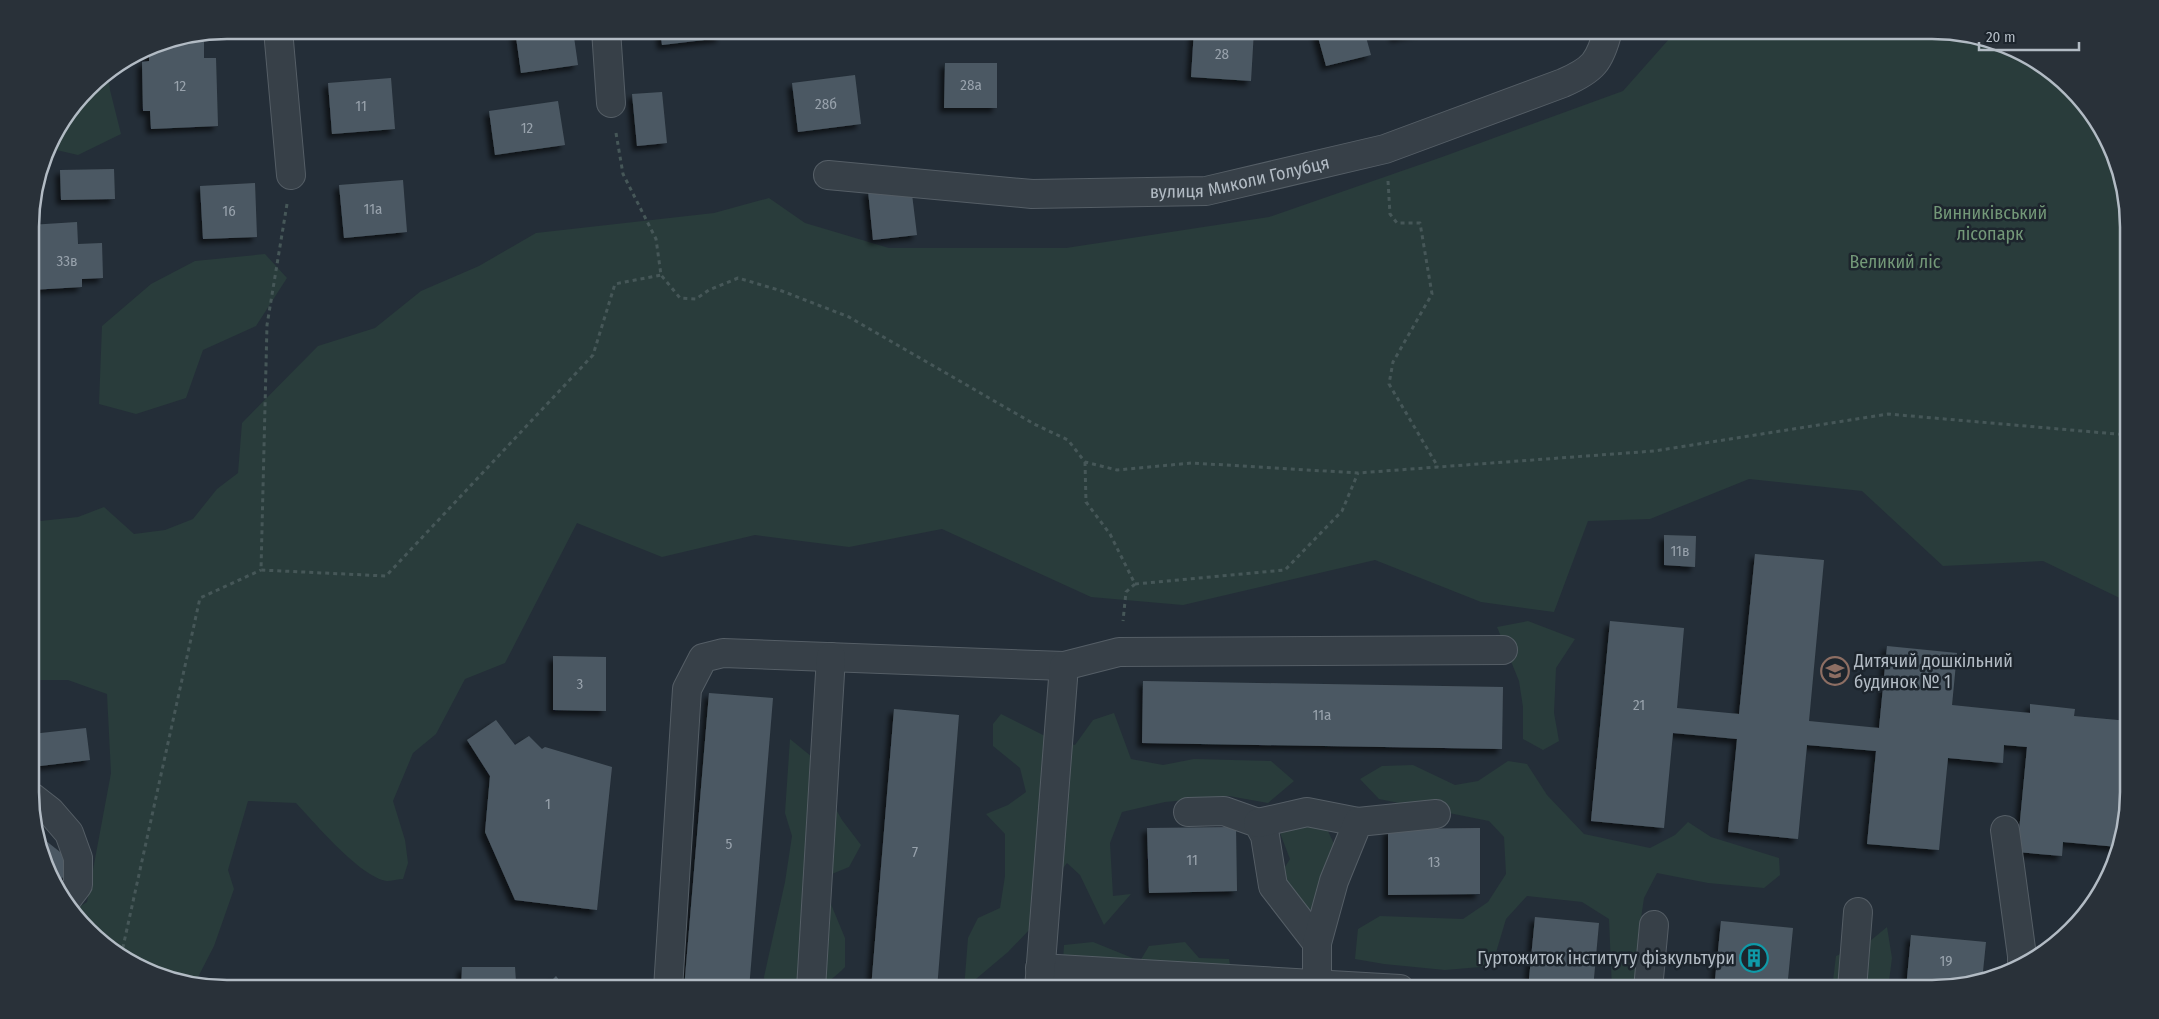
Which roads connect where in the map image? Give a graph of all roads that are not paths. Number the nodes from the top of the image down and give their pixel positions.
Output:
1 (279, 39) edge
2 (607, 39) edge
3 (1606, 39) edge
4 (611, 103) road end
5 (291, 175) road end
6 (828, 175) dead end
7 (1502, 650) dead end
8 (831, 657) junction
9 (1064, 666) junction
10 (39, 802) edge
11 (1188, 812) dead end
12 (1436, 814) dead end
13 (1358, 822) junction
14 (1258, 823) junction
15 (2005, 830) dead end
16 (70, 896) edge
17 (1858, 912) dead end
18 (1654, 925) dead end
19 (1317, 943) junction
20 (2022, 957) edge
21 (1040, 978) edge
22 (669, 980) edge
23 (813, 980) edge
24 (1132, 980) edge
25 (1317, 980) edge
26 (1649, 980) edge
27 (1853, 980) edge

1 - 5 street
2 - 4 street
3 - 6 street, вулиця Миколи Голубця
7 - 9 street
8 - 9 street
8 - 22 street
8 - 23 street
9 - 21 street
10 - 16 street
11 - 14 street
12 - 13 street
13 - 14 street
13 - 19 street
14 - 19 street
15 - 20 street
17 - 27 street
18 - 26 street
19 - 25 street
21 - 24 street

